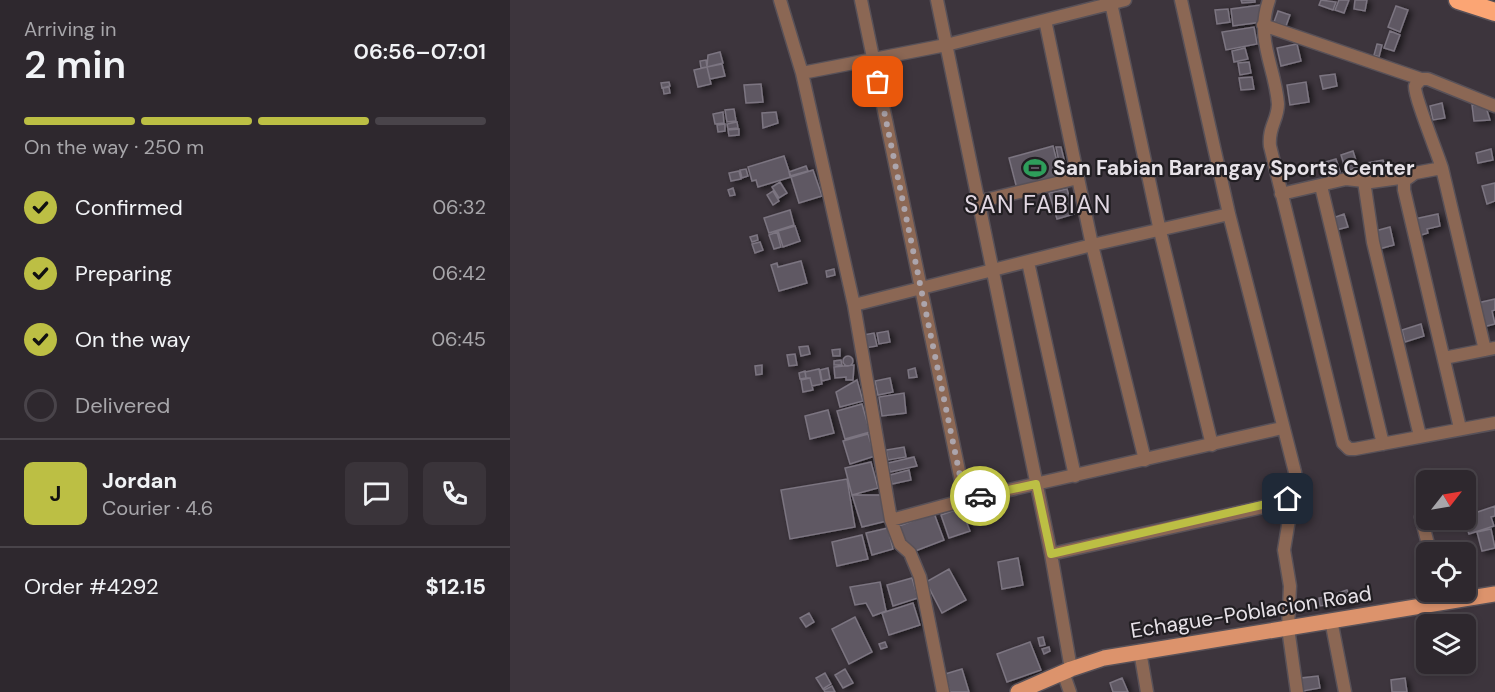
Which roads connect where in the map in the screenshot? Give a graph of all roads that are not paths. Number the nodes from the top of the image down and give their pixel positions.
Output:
1 (780, 0) edge
2 (861, 0) edge
3 (937, 0) edge
4 (1125, 0) edge
5 (1181, 0) edge
6 (1269, 0) edge
7 (1458, 0) edge
8 (1111, 3) junction
9 (1495, 12) edge
10 (1045, 20) junction
11 (1263, 25) junction
12 (946, 45) junction
13 (873, 59) junction
14 (802, 73) junction
15 (1421, 79) junction
16 (1495, 106) edge
17 (1442, 168) junction
18 (1407, 177) junction
19 (1078, 178) junction
20 (1364, 181) junction
21 (1321, 186) junction
22 (1281, 194) junction
23 (977, 202) junction
24 (1229, 214) junction
25 (1160, 231) junction
26 (1092, 245) junction
27 (1028, 262) junction
28 (991, 272) junction
29 (920, 288) junction
30 (854, 305) junction
31 (1490, 349) edge
32 (1444, 358) junction
33 (1495, 423) edge
34 (1282, 428) junction
35 (1460, 428) junction
36 (1420, 436) junction
37 (1383, 444) junction
38 (1212, 445) junction
39 (1145, 460) junction
40 (1075, 476) junction
41 (1036, 484) junction
42 (1293, 495) junction
43 (965, 500) junction
44 (891, 520) junction
45 (1051, 554) junction
46 (1495, 594) edge
47 (1476, 595) edge
48 (1416, 602) edge
49 (1331, 620) junction
50 (1288, 628) junction
51 (1140, 651) junction
52 (1067, 671) junction
53 (943, 692) edge
54 (1018, 692) edge
55 (1070, 692) edge
56 (1147, 692) edge
57 (1297, 692) edge
58 (1345, 692) edge

1 - 14 street
2 - 13 street
3 - 12 street
4 - 8 street
5 - 24 street
6 - 11 street
7 - 9 highway
8 - 10 street
8 - 25 street
10 - 12 street
10 - 19 street
11 - 15 street
11 - 22 street
12 - 13 street
12 - 23 street
13 - 14 street
13 - 29 street
14 - 30 street
15 - 16 street
15 - 17 street
17 - 18 street
17 - 31 street
18 - 20 street
18 - 32 street
19 - 23 street
19 - 26 street
20 - 21 street
20 - 36 street
21 - 22 street
21 - 37 street
22 - 37 street
23 - 28 street
24 - 25 street
24 - 34 street
25 - 26 street
25 - 38 street
26 - 27 street
26 - 39 street
27 - 28 street
27 - 40 street
28 - 29 street
28 - 41 street
29 - 30 street
29 - 43 street
30 - 44 street
31 - 32 street
32 - 35 street
33 - 35 street
34 - 38 street
34 - 42 street
35 - 36 street
36 - 37 street
38 - 39 street
39 - 40 street
40 - 41 street
41 - 43 street
41 - 45 street
42 - 45 street
42 - 50 street
43 - 44 street
44 - 53 street
45 - 52 street
46 - 47 main road, Echague-Poblacion Road
48 - 49 main road, Echague-Poblacion Road
49 - 50 main road, Echague-Poblacion Road
49 - 58 street
50 - 51 main road, Echague-Poblacion Road
50 - 57 street
51 - 52 main road, Echague-Poblacion Road
51 - 56 street
52 - 54 main road, Echague-Poblacion Road
52 - 55 street

